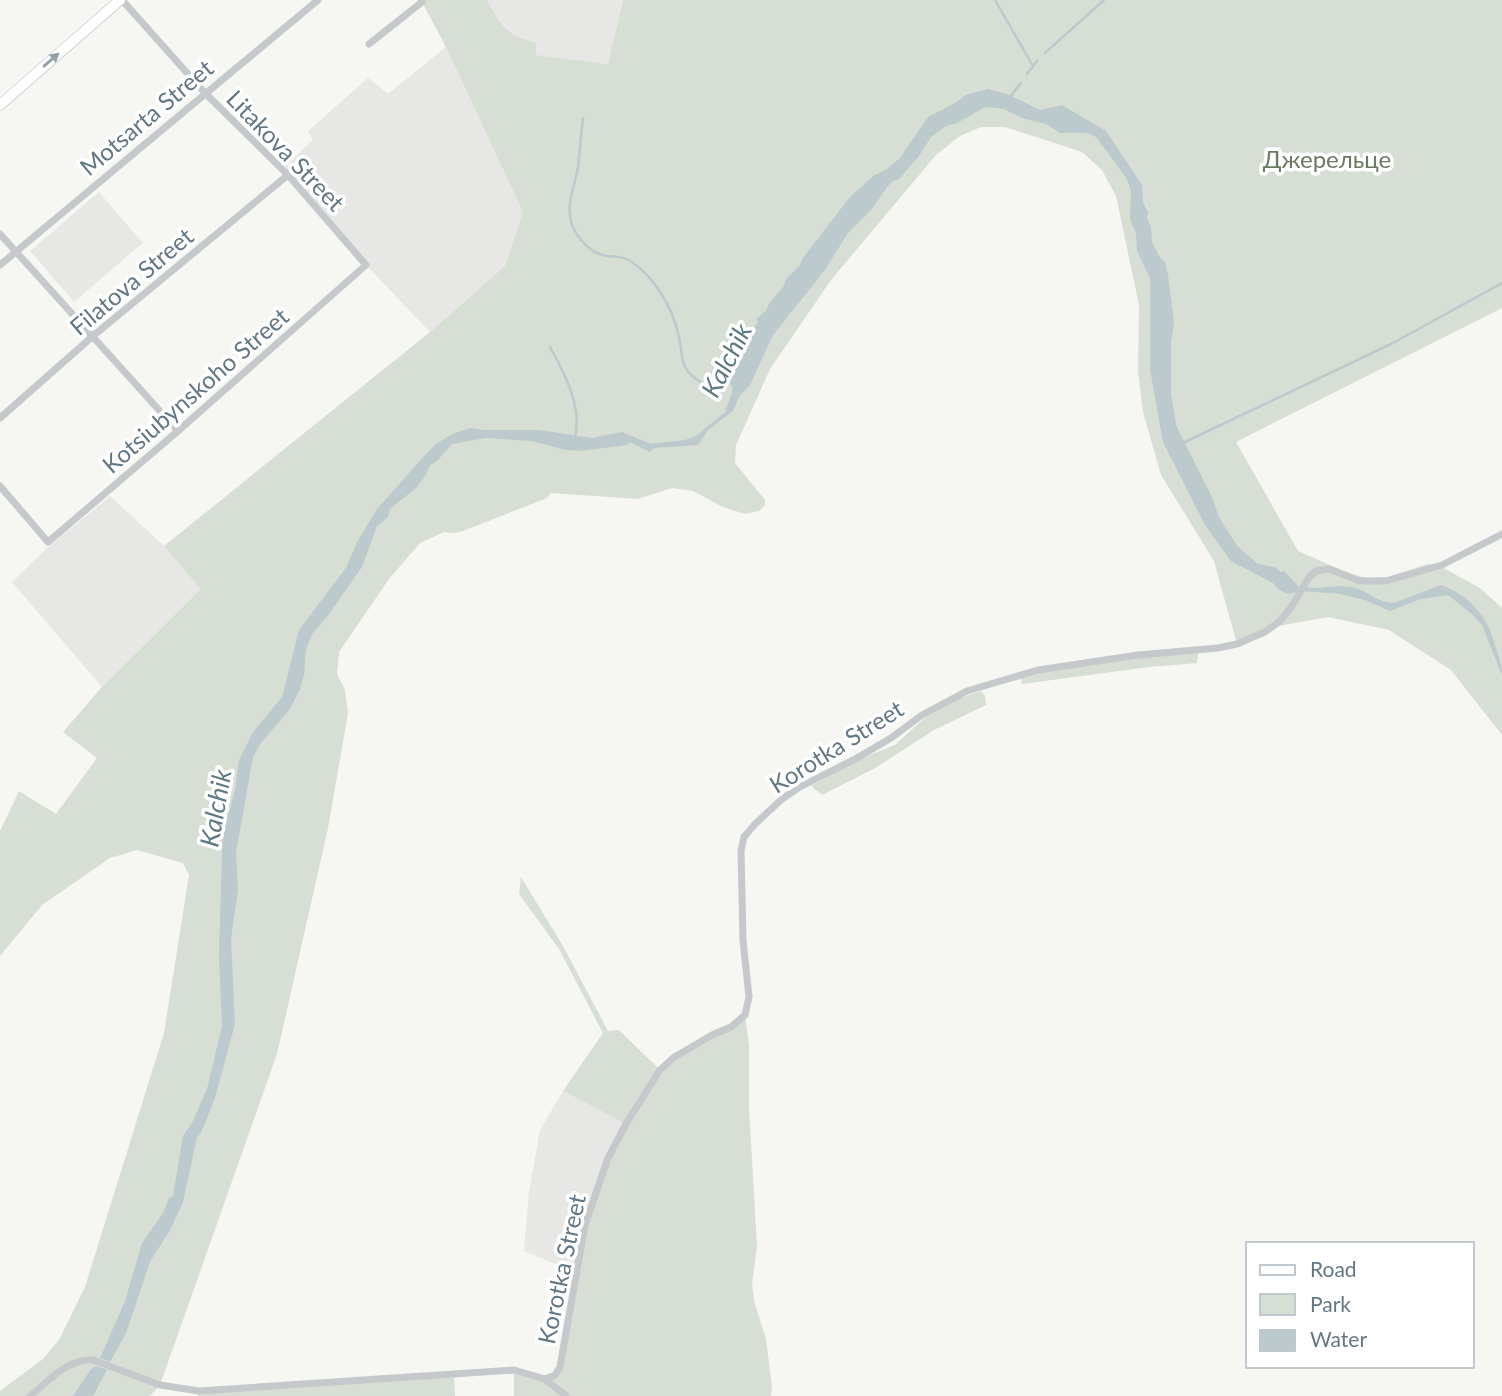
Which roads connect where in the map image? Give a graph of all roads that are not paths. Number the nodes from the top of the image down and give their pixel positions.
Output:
1 (121, 0) edge
2 (318, 0) edge
3 (421, 1) edge
4 (369, 44) dead end
5 (205, 93) junction
6 (0, 105) edge
7 (288, 175) junction
8 (0, 234) edge
9 (16, 251) junction
10 (0, 265) edge
11 (366, 265) joint
12 (93, 336) junction
13 (0, 418) edge
14 (178, 431) junction
15 (0, 486) edge
16 (1502, 534) edge
17 (545, 1379) junction
18 (30, 1396) edge
19 (566, 1396) edge

1 - 5 street, Litakova Street
6 -> 1 main road
2 - 5 street, Motsarta Street
3 - 4 street
5 - 7 street, Litakova Street
5 - 9 street, Motsarta Street
7 - 11 street, Litakova Street
7 - 12 street, Filatova Street
8 - 9 street
9 - 10 street, Motsarta Street
9 - 12 street
11 - 14 street, Kotsiubynskoho Street
12 - 13 street, Filatova Street
12 - 14 street
14 - 15 street, Kotsiubynskoho Street
16 - 17 street, Korotka Street
17 - 18 street
17 - 19 street

